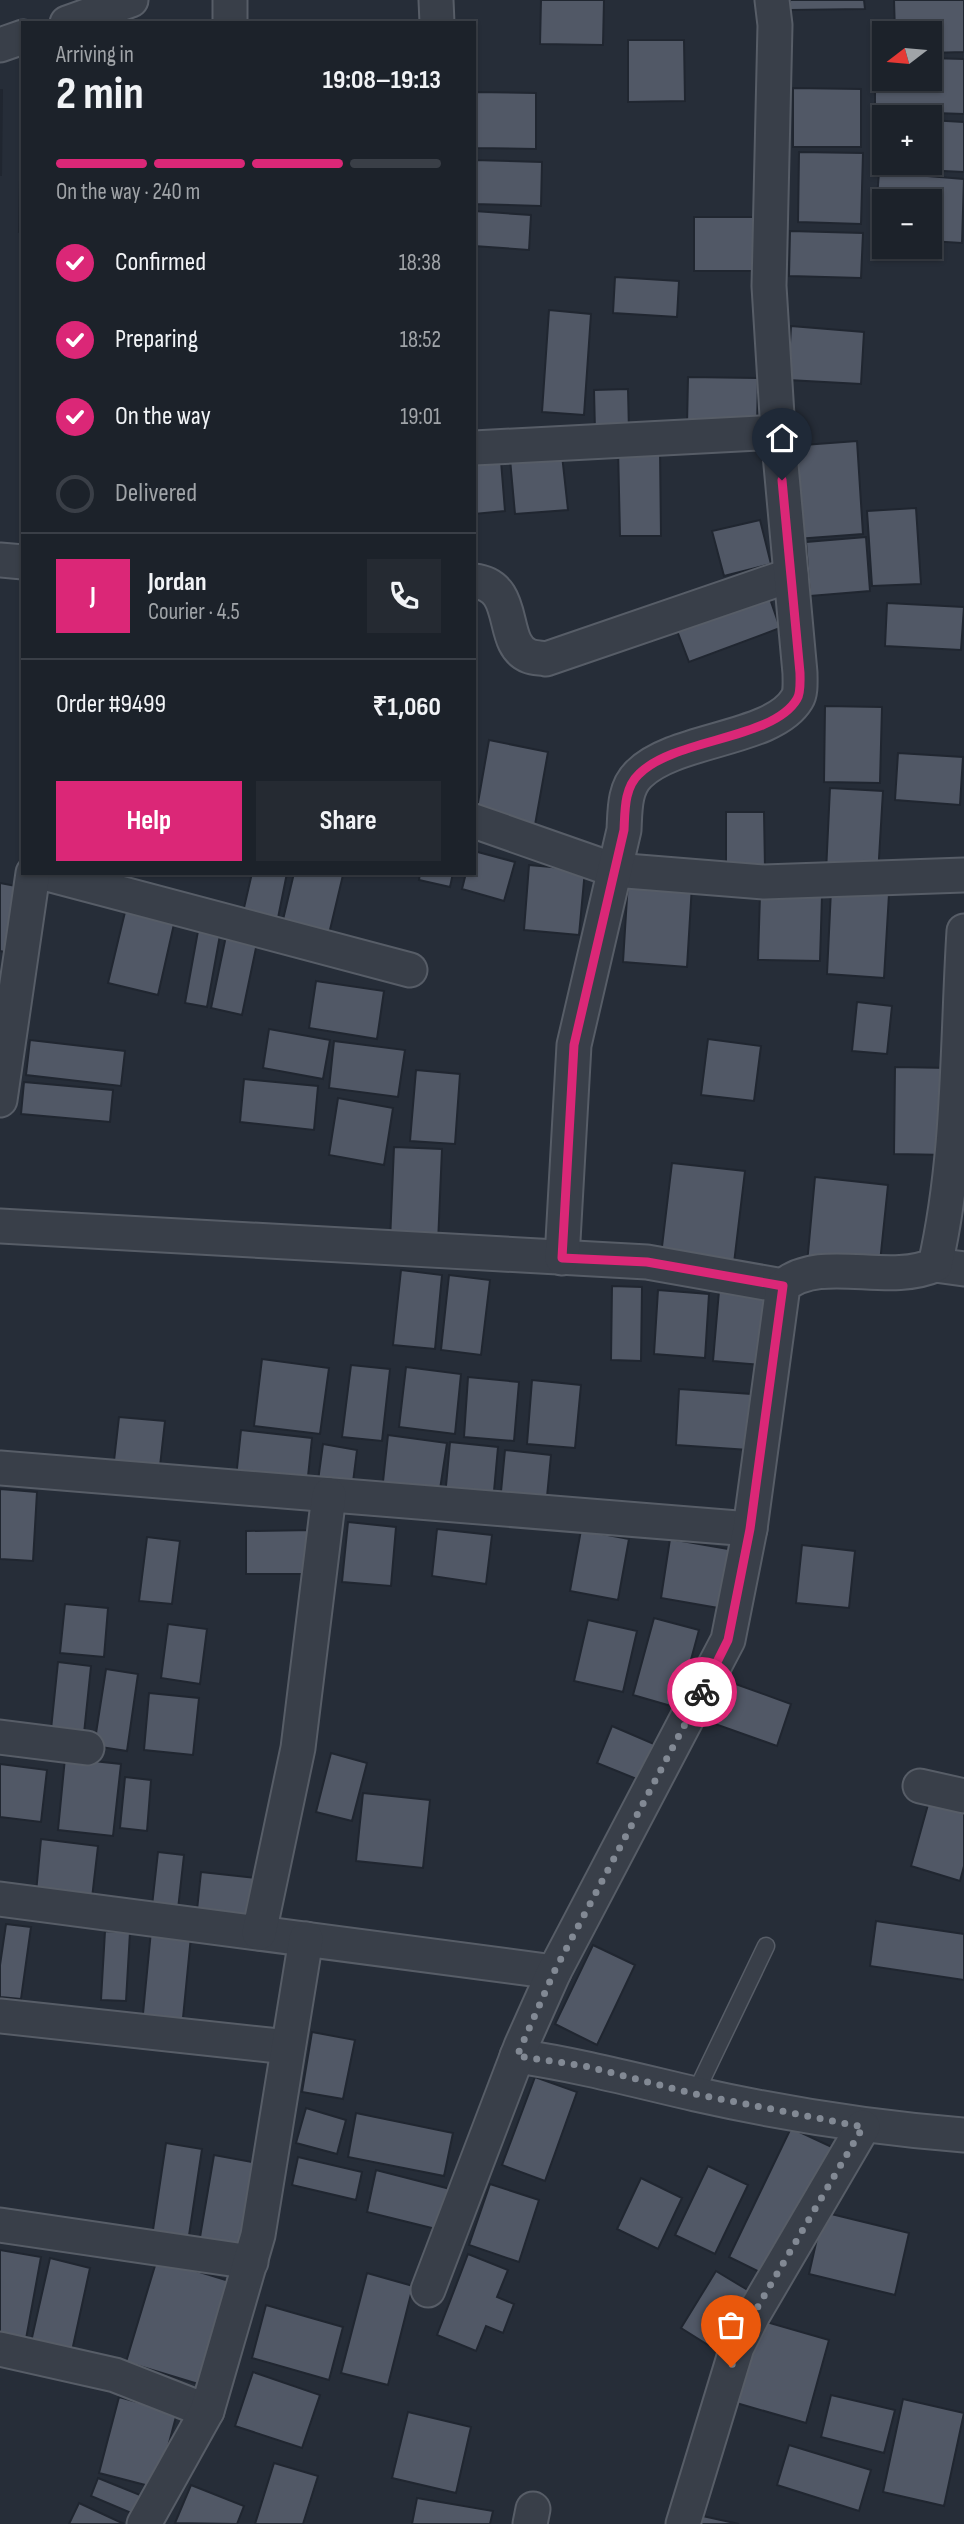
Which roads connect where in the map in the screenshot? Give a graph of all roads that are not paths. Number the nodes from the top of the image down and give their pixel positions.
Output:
1 (230, 0) edge
2 (436, 0) edge
3 (772, 0) edge
4 (112, 11) edge
5 (74, 21) edge
6 (230, 21) edge
7 (437, 21) edge
8 (21, 38) edge
9 (0, 45) edge
10 (778, 432) junction
11 (476, 447) edge
12 (0, 560) edge
13 (21, 562) edge
14 (791, 575) junction
15 (476, 581) edge
16 (476, 822) edge
17 (614, 870) junction
18 (33, 875) edge
19 (52, 875) edge
20 (964, 875) edge
21 (964, 931) edge
22 (410, 970) dead end
23 (0, 1100) edge
24 (0, 1226) edge
25 (562, 1258) junction
26 (950, 1267) edge
27 (783, 1286) junction
28 (0, 1468) edge
29 (329, 1495) junction
30 (750, 1529) junction
31 (0, 1737) edge
32 (87, 1748) dead end
33 (920, 1786) dead end
34 (964, 1796) edge
35 (0, 1899) edge
36 (259, 1933) junction
37 (306, 1939) junction
38 (766, 1946) dead end
39 (554, 1972) junction
40 (0, 2016) edge
41 (288, 2047) junction
42 (517, 2056) junction
43 (695, 2094) junction
44 (863, 2127) junction
45 (964, 2136) edge
46 (0, 2225) edge
47 (251, 2262) junction
48 (428, 2290) dead end
49 (0, 2348) edge
50 (207, 2411) junction
51 (144, 2524) edge
52 (683, 2524) edge

1 - 6 street
2 - 7 street
3 - 10 street
4 - 5 street
8 - 9 street
10 - 11 street
10 - 14 street
12 - 13 street
14 - 15 street
14 - 17 street
16 - 17 street
17 - 20 street
17 - 25 street
18 - 23 street
19 - 22 street
21 - 26 street
24 - 25 street
25 - 27 street
26 - 27 street
27 - 30 street
28 - 29 street
29 - 30 street
29 - 36 street
30 - 39 street
31 - 32 street
33 - 34 street
35 - 36 street
36 - 37 street
37 - 39 street
37 - 41 street
38 - 43 lane
39 - 42 street
40 - 41 street
41 - 47 street
42 - 43 street
42 - 48 street
43 - 44 street
44 - 45 street
44 - 52 street
46 - 47 street
47 - 50 street
49 - 50 street
50 - 51 street

